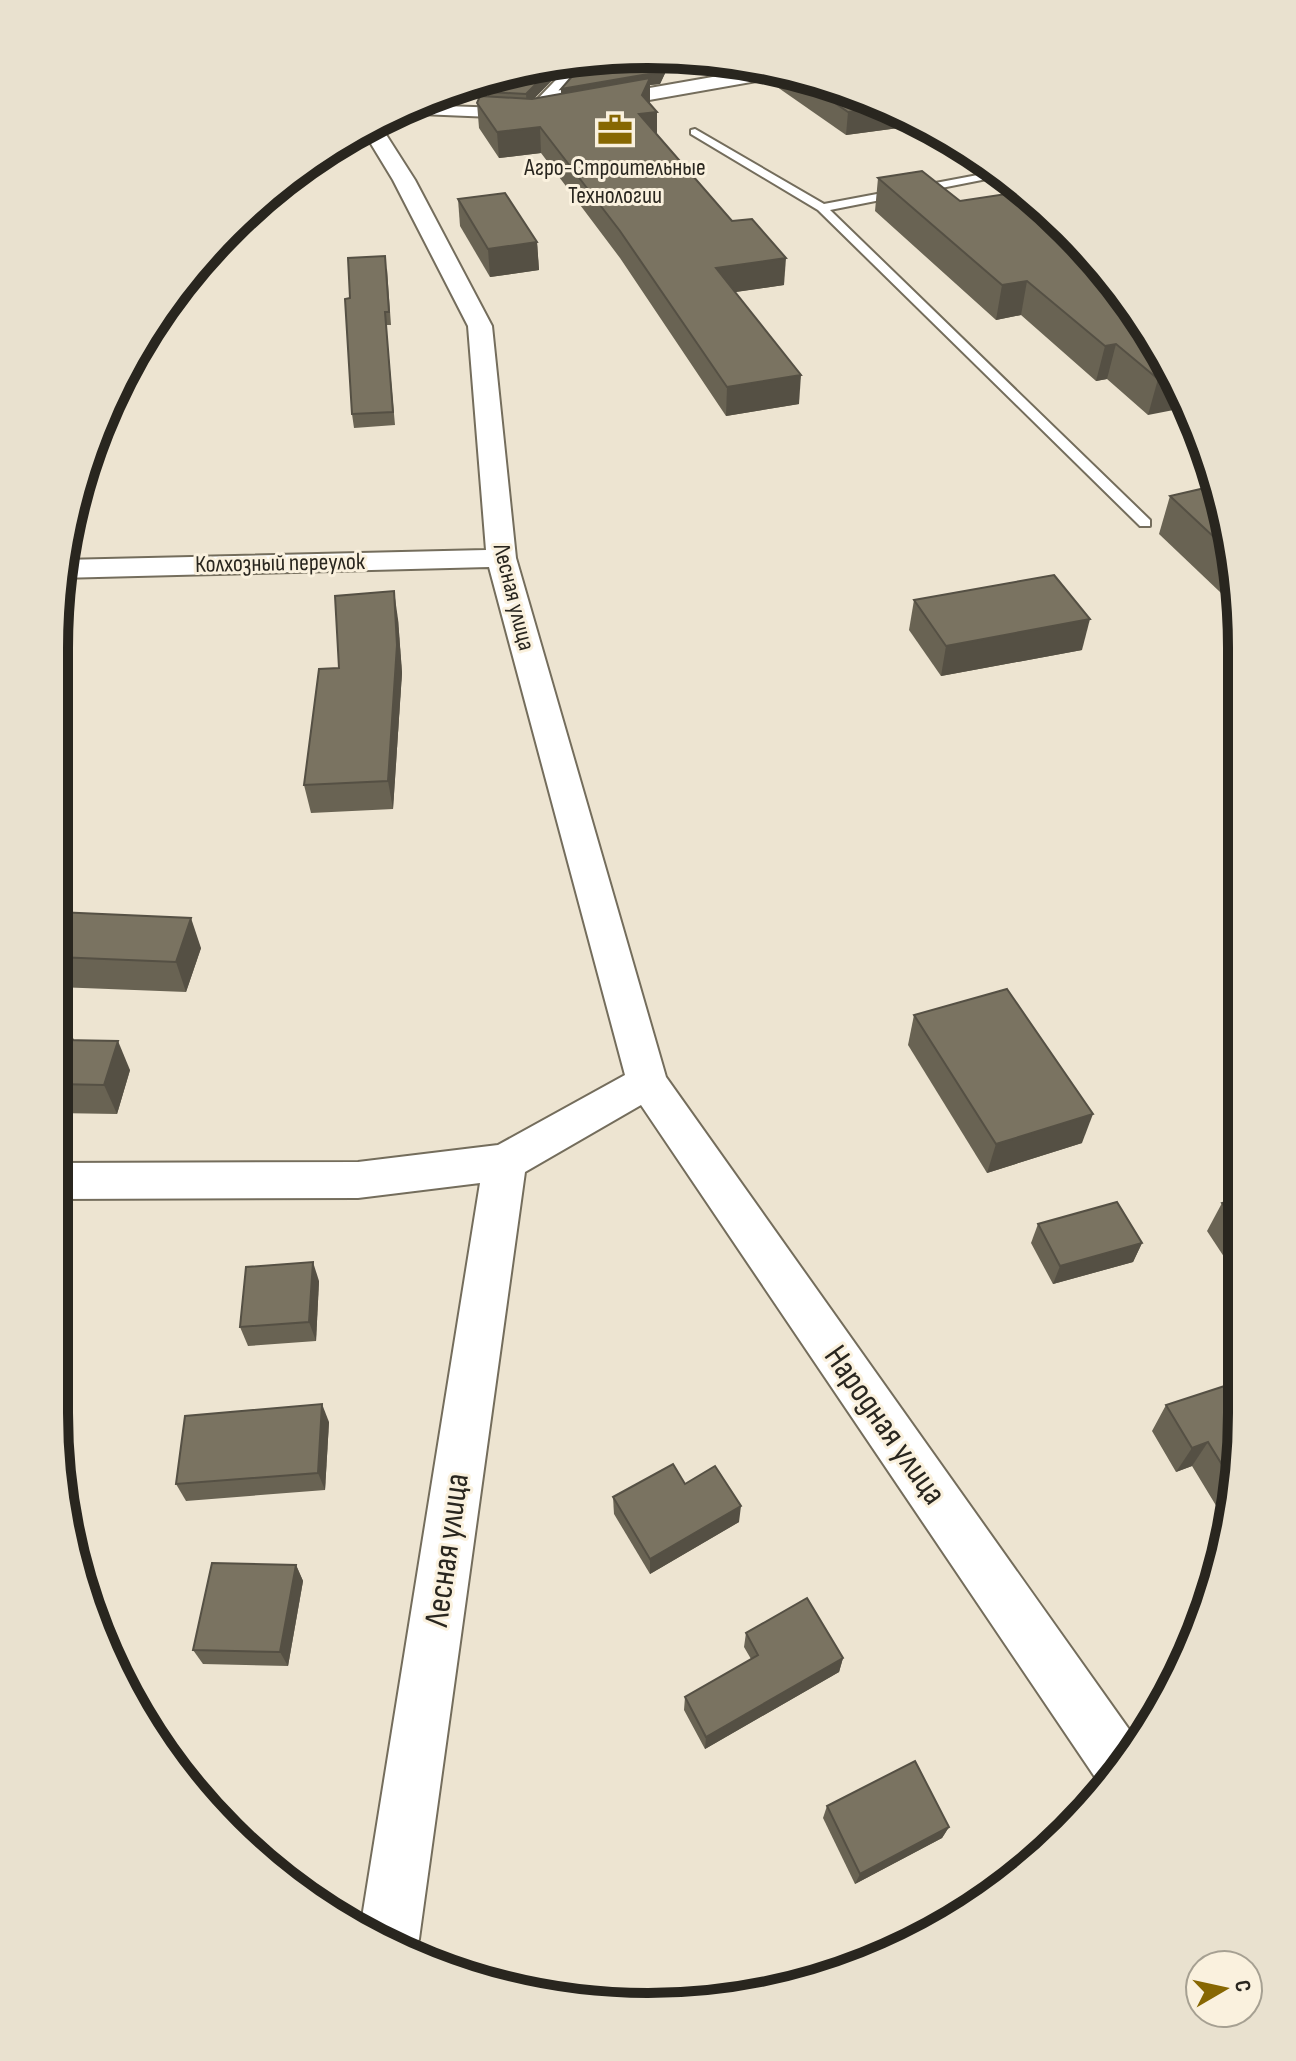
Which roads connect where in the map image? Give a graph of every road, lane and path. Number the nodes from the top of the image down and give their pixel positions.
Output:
1 (573, 73) edge
2 (747, 77) edge
3 (429, 111) edge
4 (533, 115) junction
5 (695, 132) dead end
6 (377, 136) edge
7 (985, 177) edge
8 (822, 208) junction
9 (1145, 523) dead end
10 (501, 558) junction
11 (74, 569) edge
12 (647, 1082) junction
13 (505, 1162) junction
14 (68, 1181) edge
15 (1115, 1757) edge
16 (390, 1932) edge

1 - 4 street
2 - 4 street
3 - 4 street
5 - 8 lane
6 - 10 street, Лесная улица
7 - 8 lane
8 - 9 lane
10 - 11 street, Колхозный переулок
10 - 12 street, Лесная улица
12 - 13 street
12 - 15 street, Народная улица
13 - 14 street
13 - 16 street, Лесная улица

